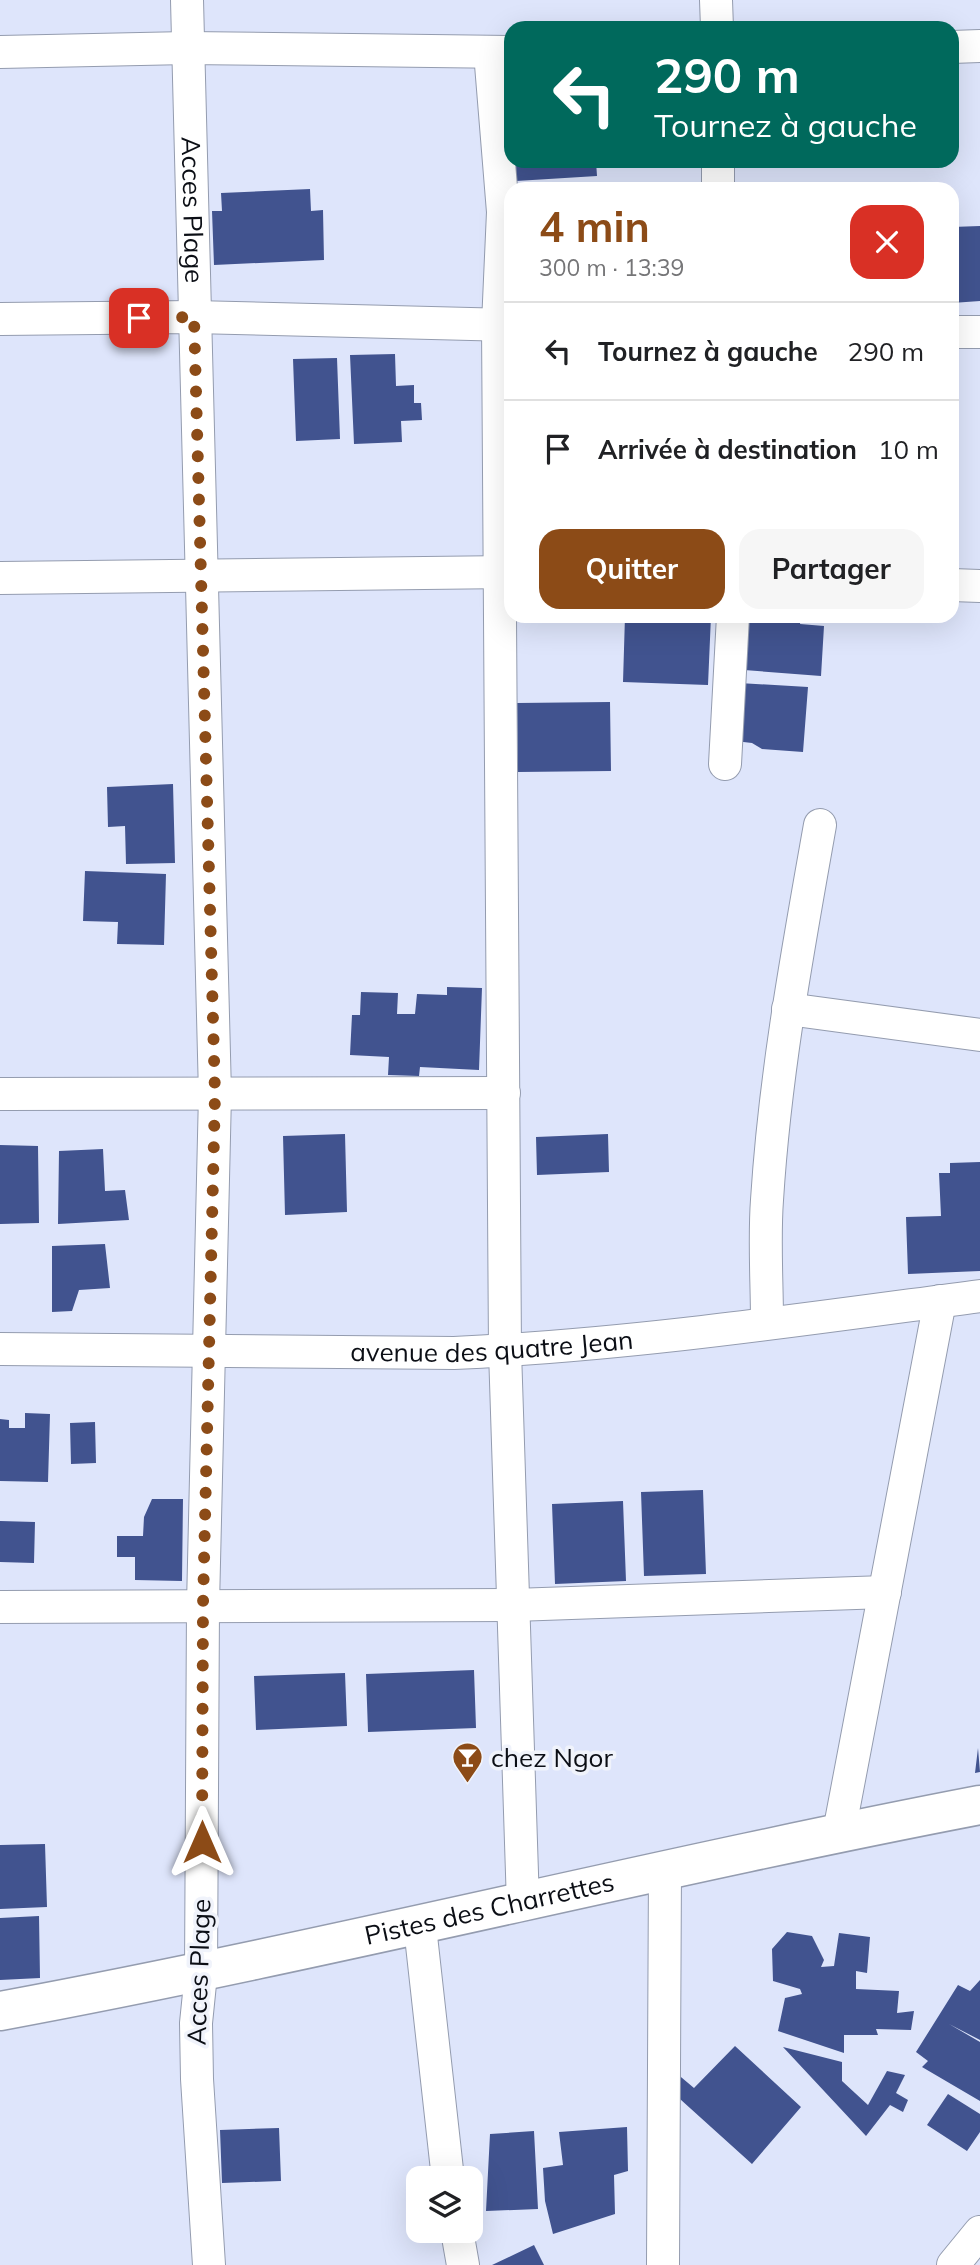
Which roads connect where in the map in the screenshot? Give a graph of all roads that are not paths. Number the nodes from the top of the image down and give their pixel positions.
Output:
1 (187, 0) edge
2 (716, 0) edge
3 (717, 21) edge
4 (980, 46) edge
5 (959, 47) edge
6 (187, 48) junction
7 (0, 52) edge
8 (501, 52) edge
9 (504, 268) edge
10 (194, 317) junction
11 (0, 319) edge
12 (504, 324) edge
13 (959, 332) edge
14 (980, 332) edge
15 (504, 572) edge
16 (0, 578) edge
17 (202, 578) junction
18 (959, 585) edge
19 (980, 586) edge
20 (505, 623) edge
21 (733, 623) edge
22 (726, 764) dead end
23 (820, 825) dead end
24 (788, 1009) junction
25 (980, 1035) edge
26 (505, 1093) junction
27 (0, 1094) edge
28 (215, 1094) junction
29 (980, 1296) edge
30 (940, 1301) junction
31 (767, 1322) junction
32 (0, 1349) edge
33 (211, 1349) junction
34 (505, 1351) junction
35 (885, 1592) junction
36 (203, 1605) junction
37 (514, 1605) junction
38 (0, 1607) edge
39 (980, 1805) edge
40 (839, 1832) junction
41 (665, 1869) junction
42 (523, 1904) junction
43 (419, 1927) junction
44 (201, 1974) junction
45 (0, 2011) edge
46 (447, 2166) edge
47 (980, 2232) edge
48 (459, 2243) edge
49 (209, 2265) edge
50 (463, 2265) edge
51 (663, 2265) edge
52 (953, 2265) edge

1 - 6 street, Acces Plage
2 - 3 street
4 - 5 street
6 - 7 street
6 - 8 street
6 - 10 street, Acces Plage
8 - 9 street
10 - 11 street
10 - 12 street
10 - 17 street, Acces Plage
13 - 14 street
15 - 17 street
16 - 17 street
17 - 28 street, Acces Plage
18 - 19 street
20 - 26 street
21 - 22 street
23 - 24 street
24 - 25 street
24 - 31 street
26 - 28 street
26 - 34 street
27 - 28 street
28 - 33 street, Acces Plage
29 - 30 street, avenue des quatre Jean
30 - 31 street, avenue des quatre Jean
30 - 35 street
31 - 34 street, avenue des quatre Jean
32 - 33 street, avenue des quatre Jean
33 - 34 street, avenue des quatre Jean
33 - 36 street, Acces Plage
34 - 37 street
35 - 37 street
35 - 40 street
36 - 37 street
36 - 38 street
36 - 44 street, Acces Plage
37 - 42 street
39 - 40 main road, Pistes des Charrettes
40 - 41 main road, Pistes des Charrettes
41 - 42 main road, Pistes des Charrettes
41 - 51 street
42 - 43 main road, Pistes des Charrettes
43 - 44 main road, Pistes des Charrettes
43 - 46 street
44 - 45 main road, Pistes des Charrettes
44 - 49 street, Acces Plage
47 - 52 street
48 - 50 street

